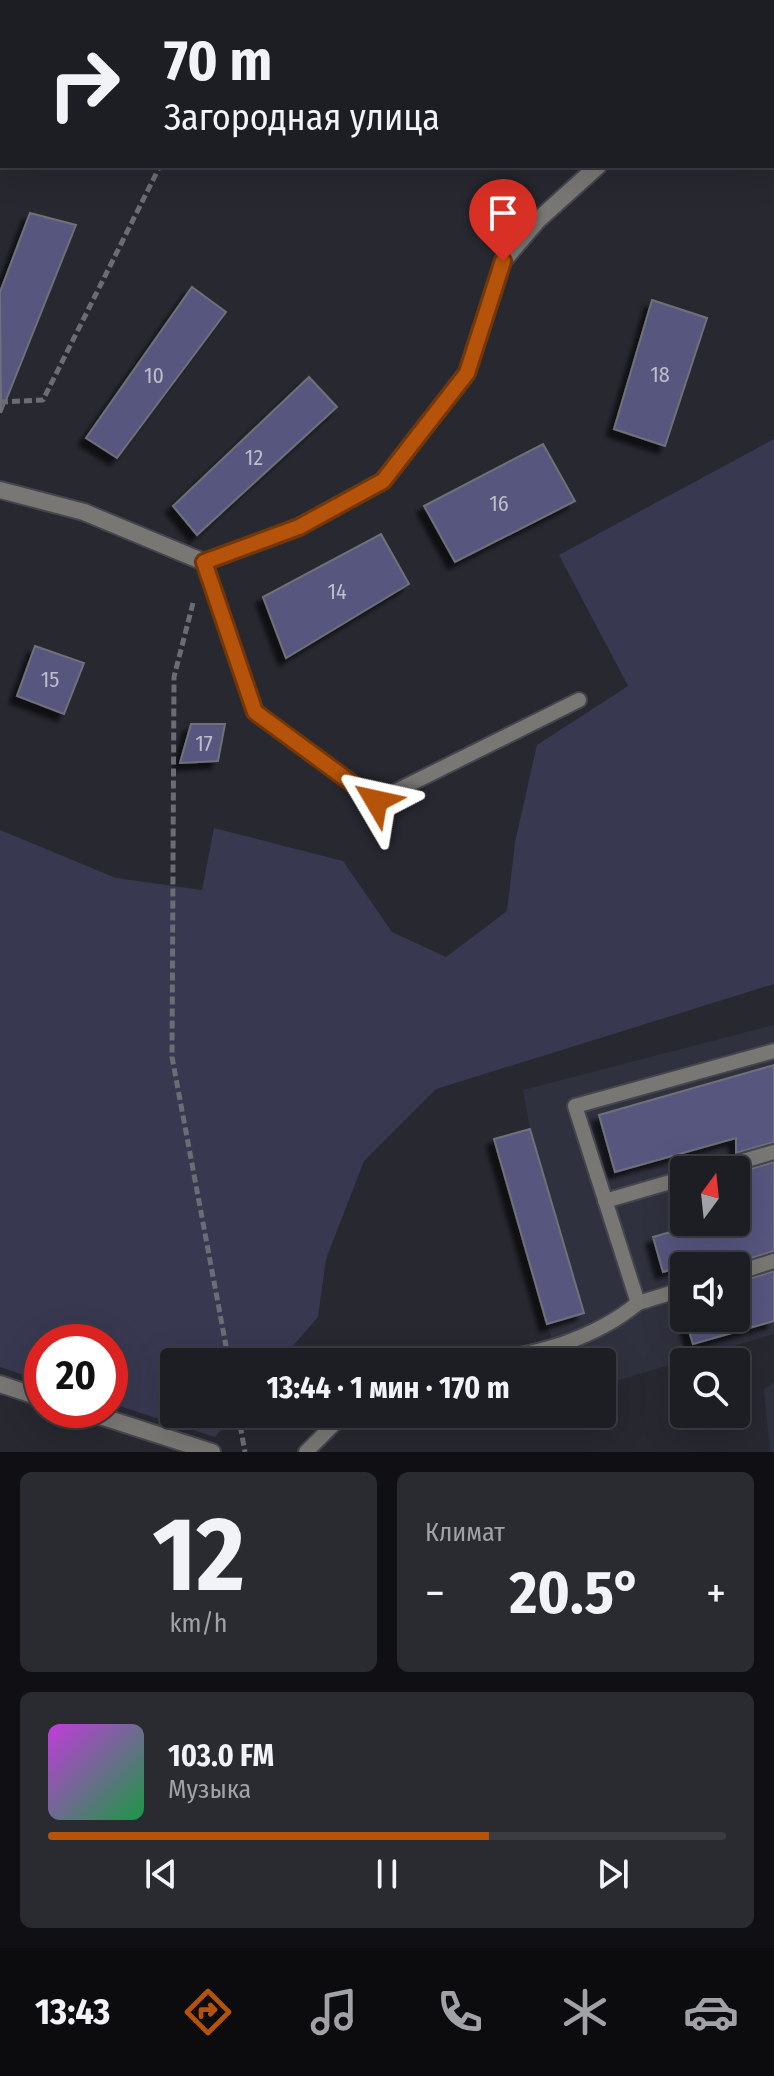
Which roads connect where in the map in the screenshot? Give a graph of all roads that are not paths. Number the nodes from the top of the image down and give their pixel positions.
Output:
1 (596, 168) edge
2 (0, 490) edge
3 (204, 562) junction
4 (579, 700) dead end
5 (774, 1051) edge
6 (774, 1152) edge
7 (750, 1159) edge
8 (670, 1182) edge
9 (605, 1201) junction
10 (774, 1261) edge
11 (750, 1269) edge
12 (670, 1293) edge
13 (638, 1303) junction
14 (550, 1348) edge
15 (0, 1384) edge
16 (24, 1392) edge
17 (128, 1425) edge
18 (330, 1428) edge
19 (212, 1452) edge
20 (306, 1452) edge

1 - 3 street
2 - 3 street
3 - 4 lane
5 - 9 lane
6 - 7 lane
8 - 9 lane
9 - 13 lane
10 - 11 lane
12 - 13 lane
13 - 14 lane
15 - 16 street
17 - 19 street
18 - 20 lane

